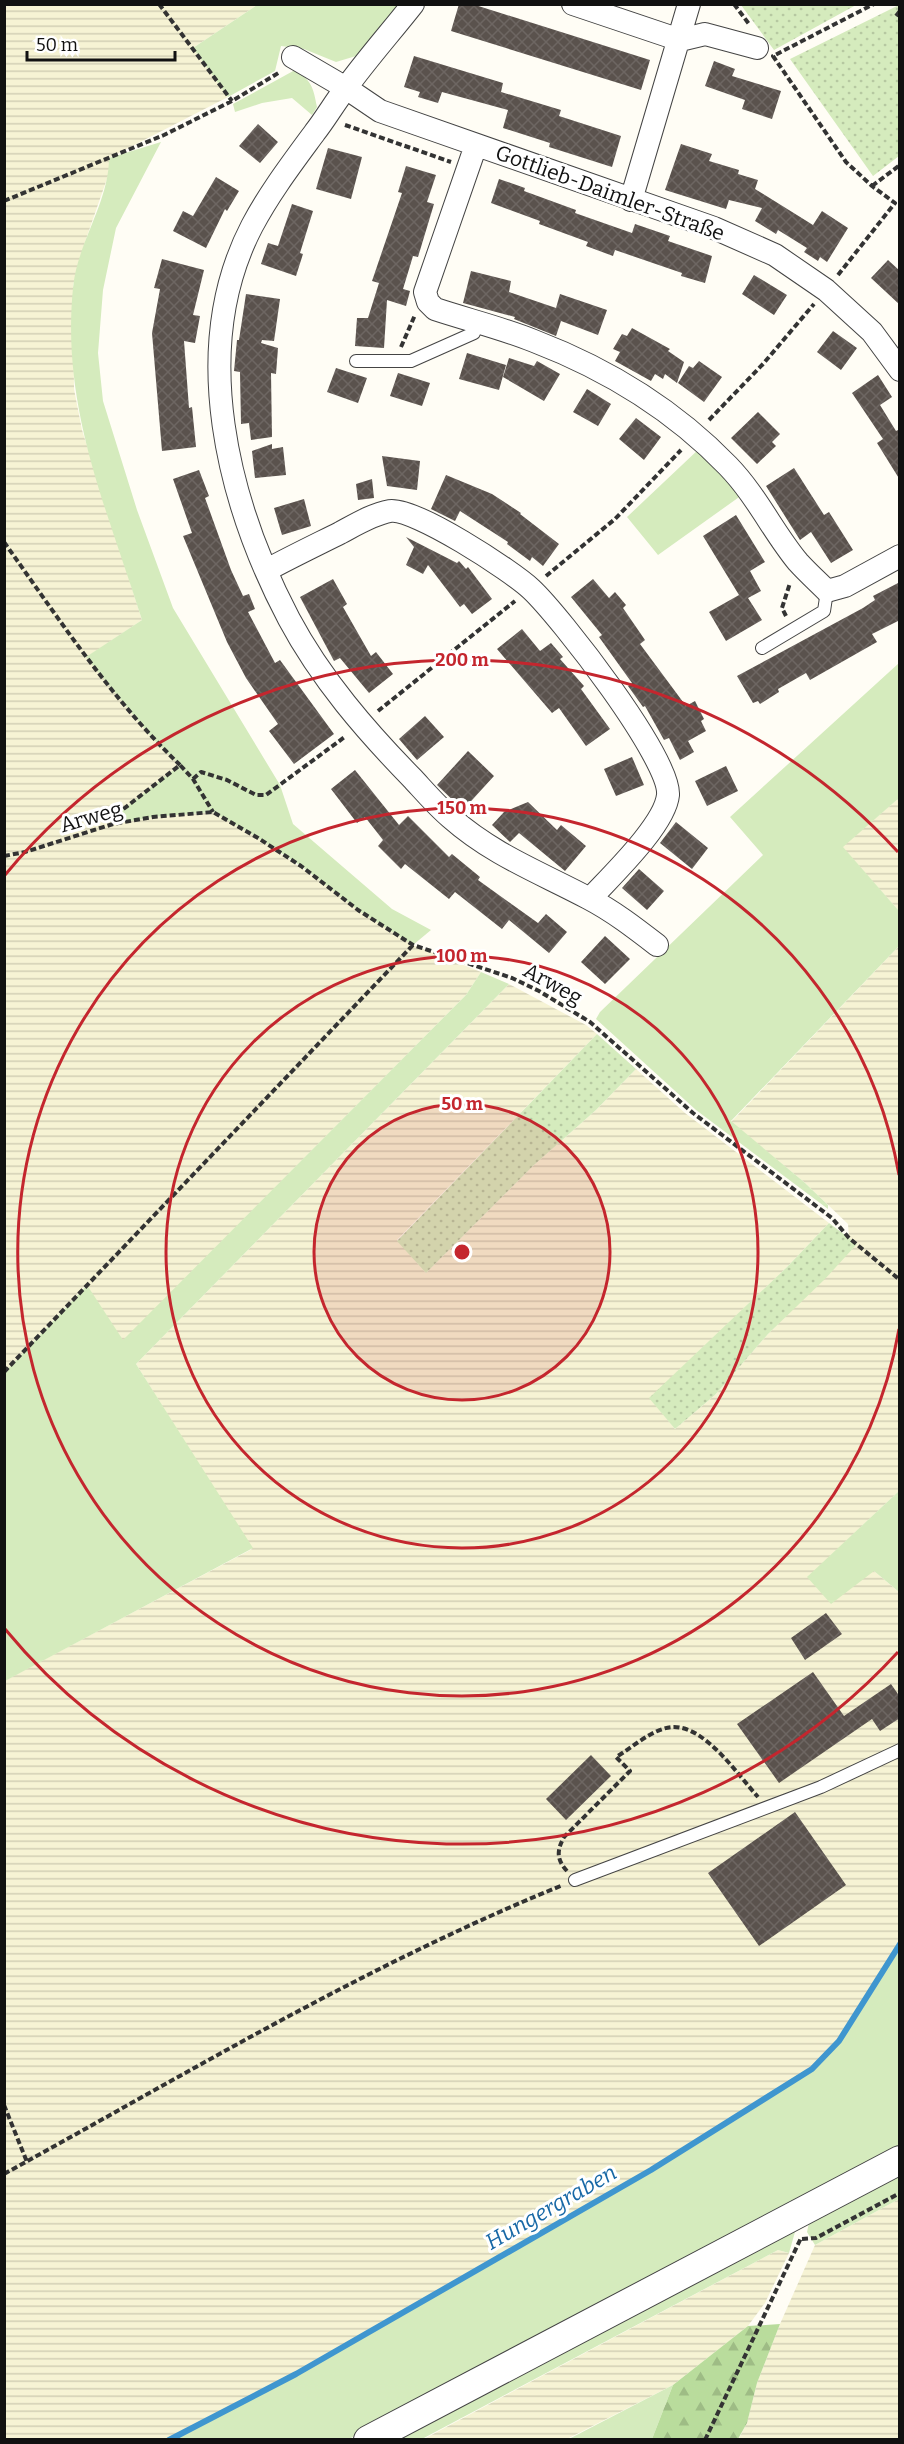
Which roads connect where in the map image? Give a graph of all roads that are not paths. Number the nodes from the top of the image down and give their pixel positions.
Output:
1 (413, 4) edge
2 (573, 4) edge
3 (689, 4) edge
4 (680, 40) junction
5 (757, 48) dead end
6 (293, 57) road end
7 (346, 88) junction
8 (476, 145) junction
9 (631, 200) junction
10 (477, 323) junction
11 (356, 361) dead end
12 (900, 370) edge
13 (900, 556) edge
14 (267, 570) junction
15 (826, 591) junction
16 (762, 648) dead end
17 (590, 899) junction
18 (657, 945) dead end
19 (900, 1750) edge
20 (575, 1880) road end
21 (900, 2160) edge
22 (368, 2439) edge

1 - 7 street
2 - 4 street
3 - 4 street
4 - 5 street
4 - 9 street
6 - 7 street, Gottlieb-Daimler-Straße
7 - 8 street, Gottlieb-Daimler-Straße
7 - 14 street
8 - 9 street, Gottlieb-Daimler-Straße
8 - 10 street
9 - 12 street, Gottlieb-Daimler-Straße
10 - 11 lane
10 - 15 street
13 - 15 street
14 - 17 street
14 - 17 street
15 - 16 lane
17 - 18 street
19 - 20 lane
21 - 22 street

